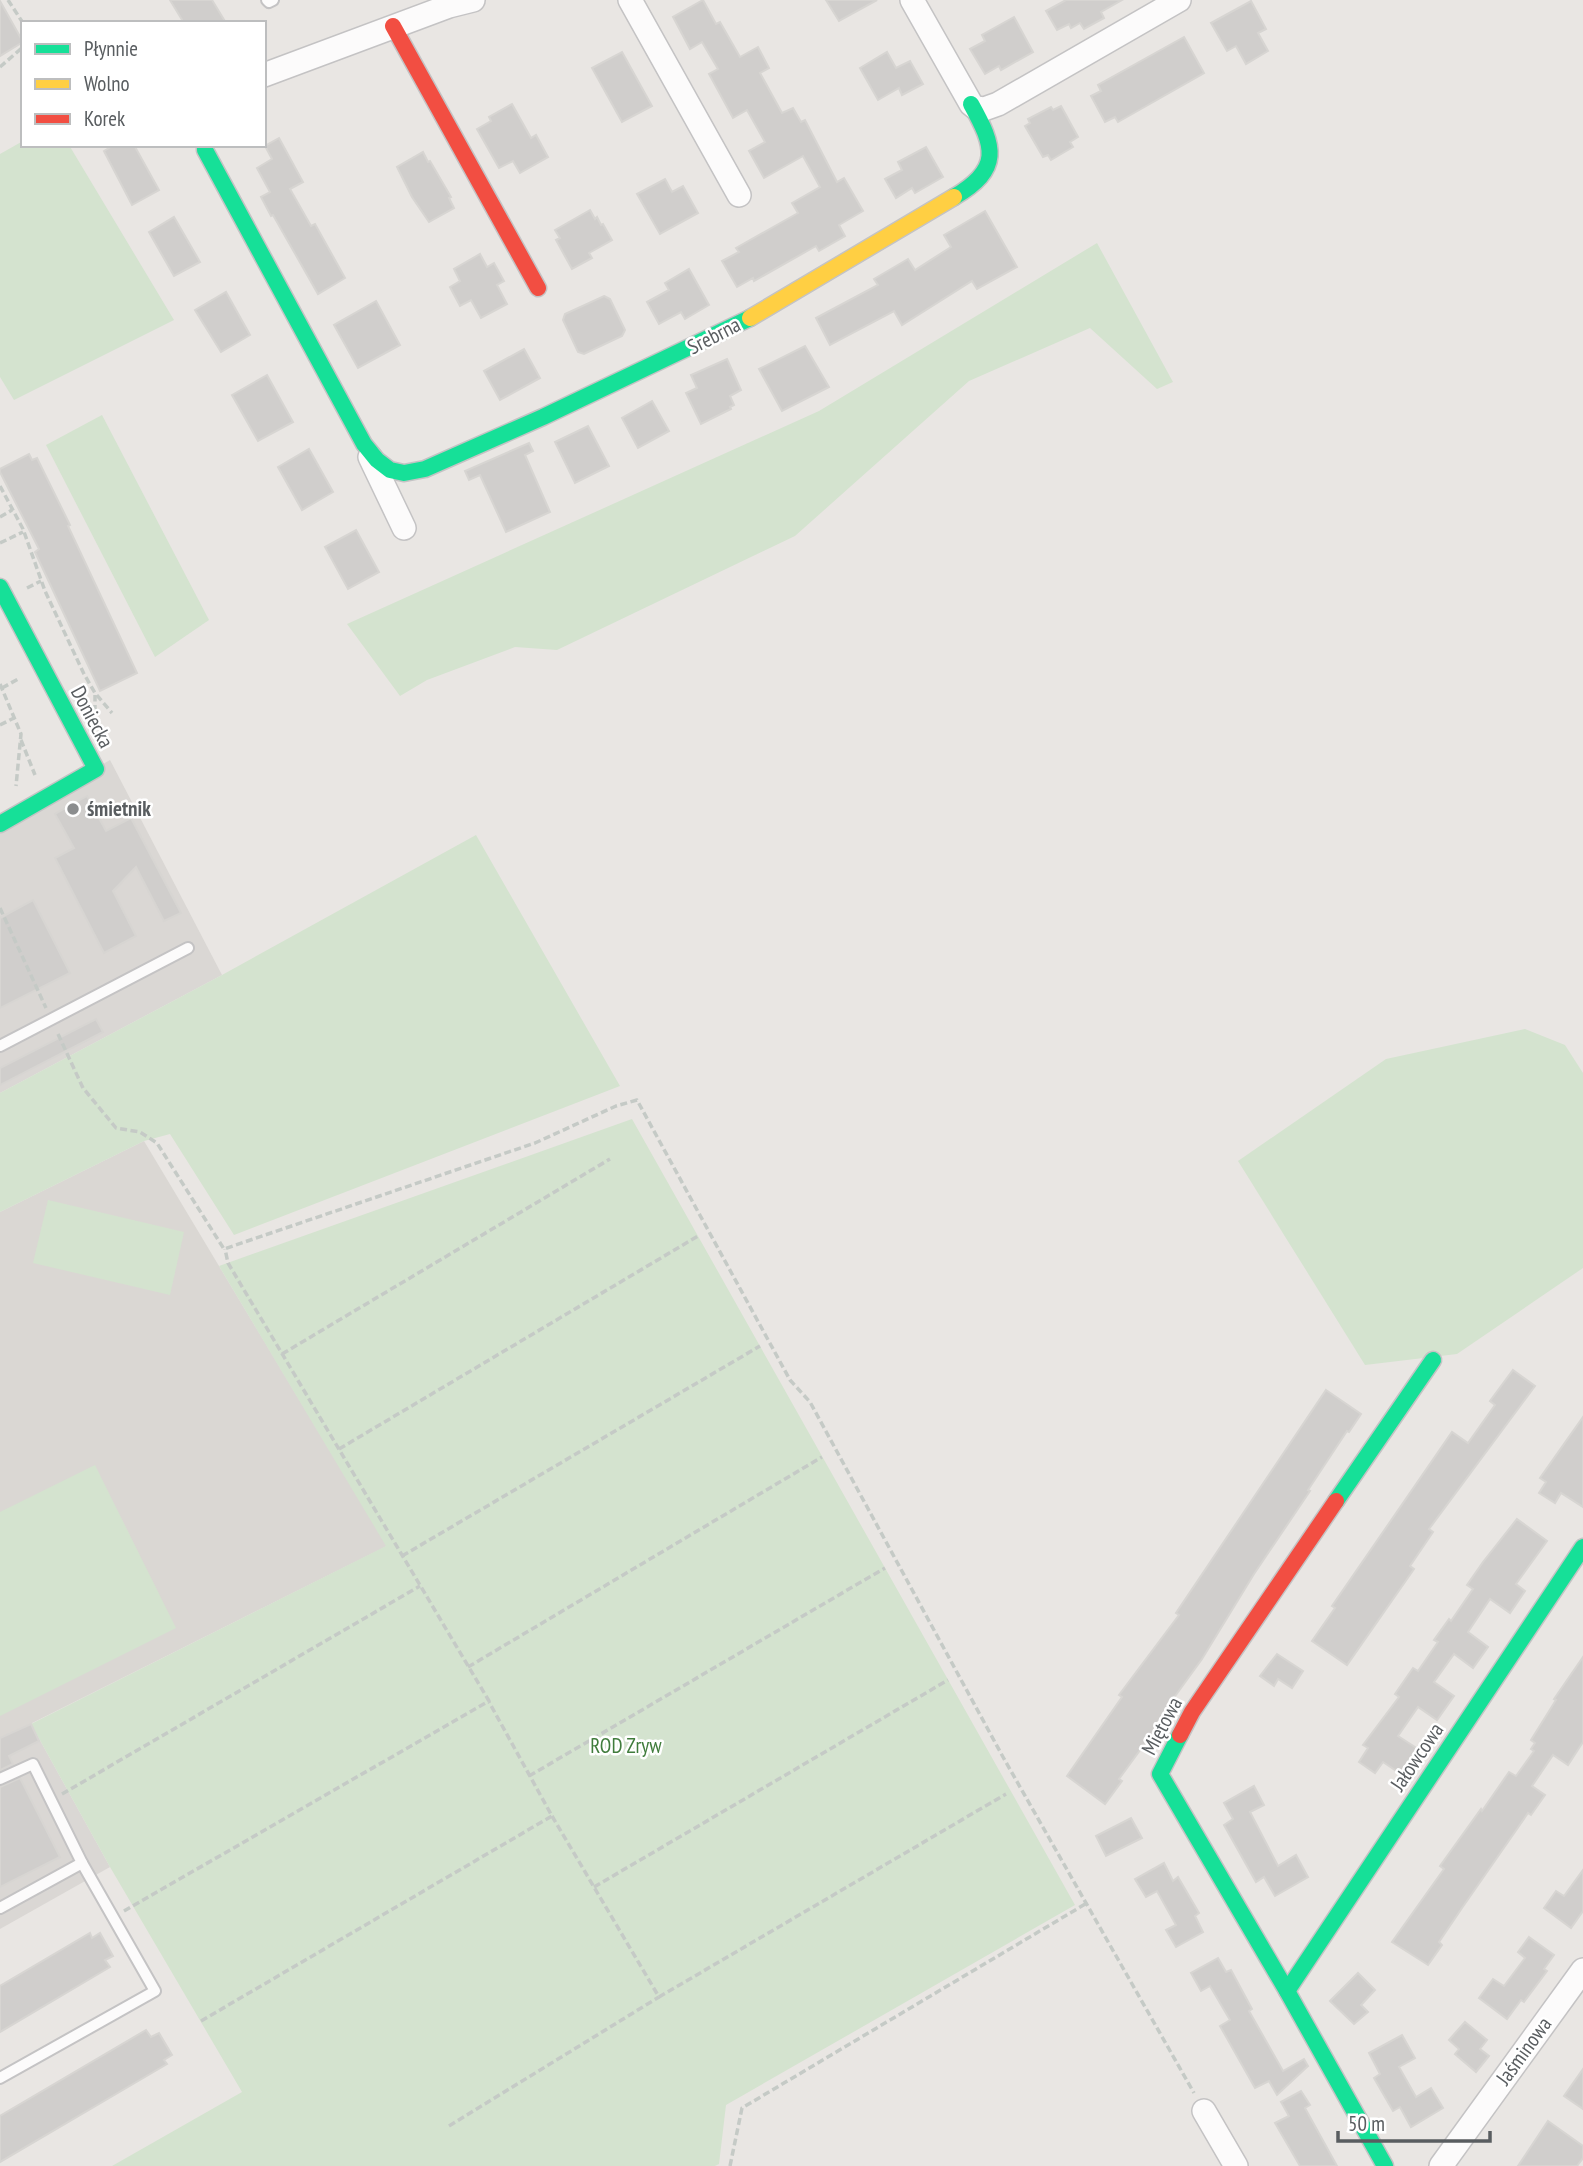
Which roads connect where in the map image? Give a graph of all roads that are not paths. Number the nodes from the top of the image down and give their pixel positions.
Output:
1 (267, 0) edge
2 (273, 0) edge
3 (473, 0) edge
4 (630, 0) edge
5 (912, 0) edge
6 (1179, 0) edge
7 (393, 26) junction
8 (266, 74) edge
9 (971, 103) junction
10 (205, 147) edge
11 (739, 195) dead end
12 (538, 288) dead end
13 (364, 444) junction
14 (404, 528) dead end
15 (0, 587) edge
16 (0, 824) edge
17 (188, 948) dead end
18 (0, 1046) edge
19 (1433, 1360) dead end
20 (1583, 1547) edge
21 (0, 1779) edge
22 (82, 1863) junction
23 (0, 1908) edge
24 (1583, 1970) edge
25 (1287, 1991) junction
26 (0, 2078) edge
27 (1204, 2111) road end
28 (1236, 2166) edge
29 (1385, 2166) edge
30 (1440, 2166) edge

1 - 2 lane
3 - 7 street
4 - 11 street
5 - 9 street, Srebrna
6 - 9 street
7 - 8 street
7 - 12 street
9 - 13 street, Srebrna
10 - 13 street, Srebrna
13 - 14 street, Srebrna
15 - 16 street, Doniecka
17 - 18 lane
19 - 25 street, Miętowa
20 - 25 street, Jałowcowa
21 - 22 lane
22 - 23 lane
22 - 26 lane
24 - 30 street, Jaśminowa
25 - 29 street, Miętowa
27 - 28 street

